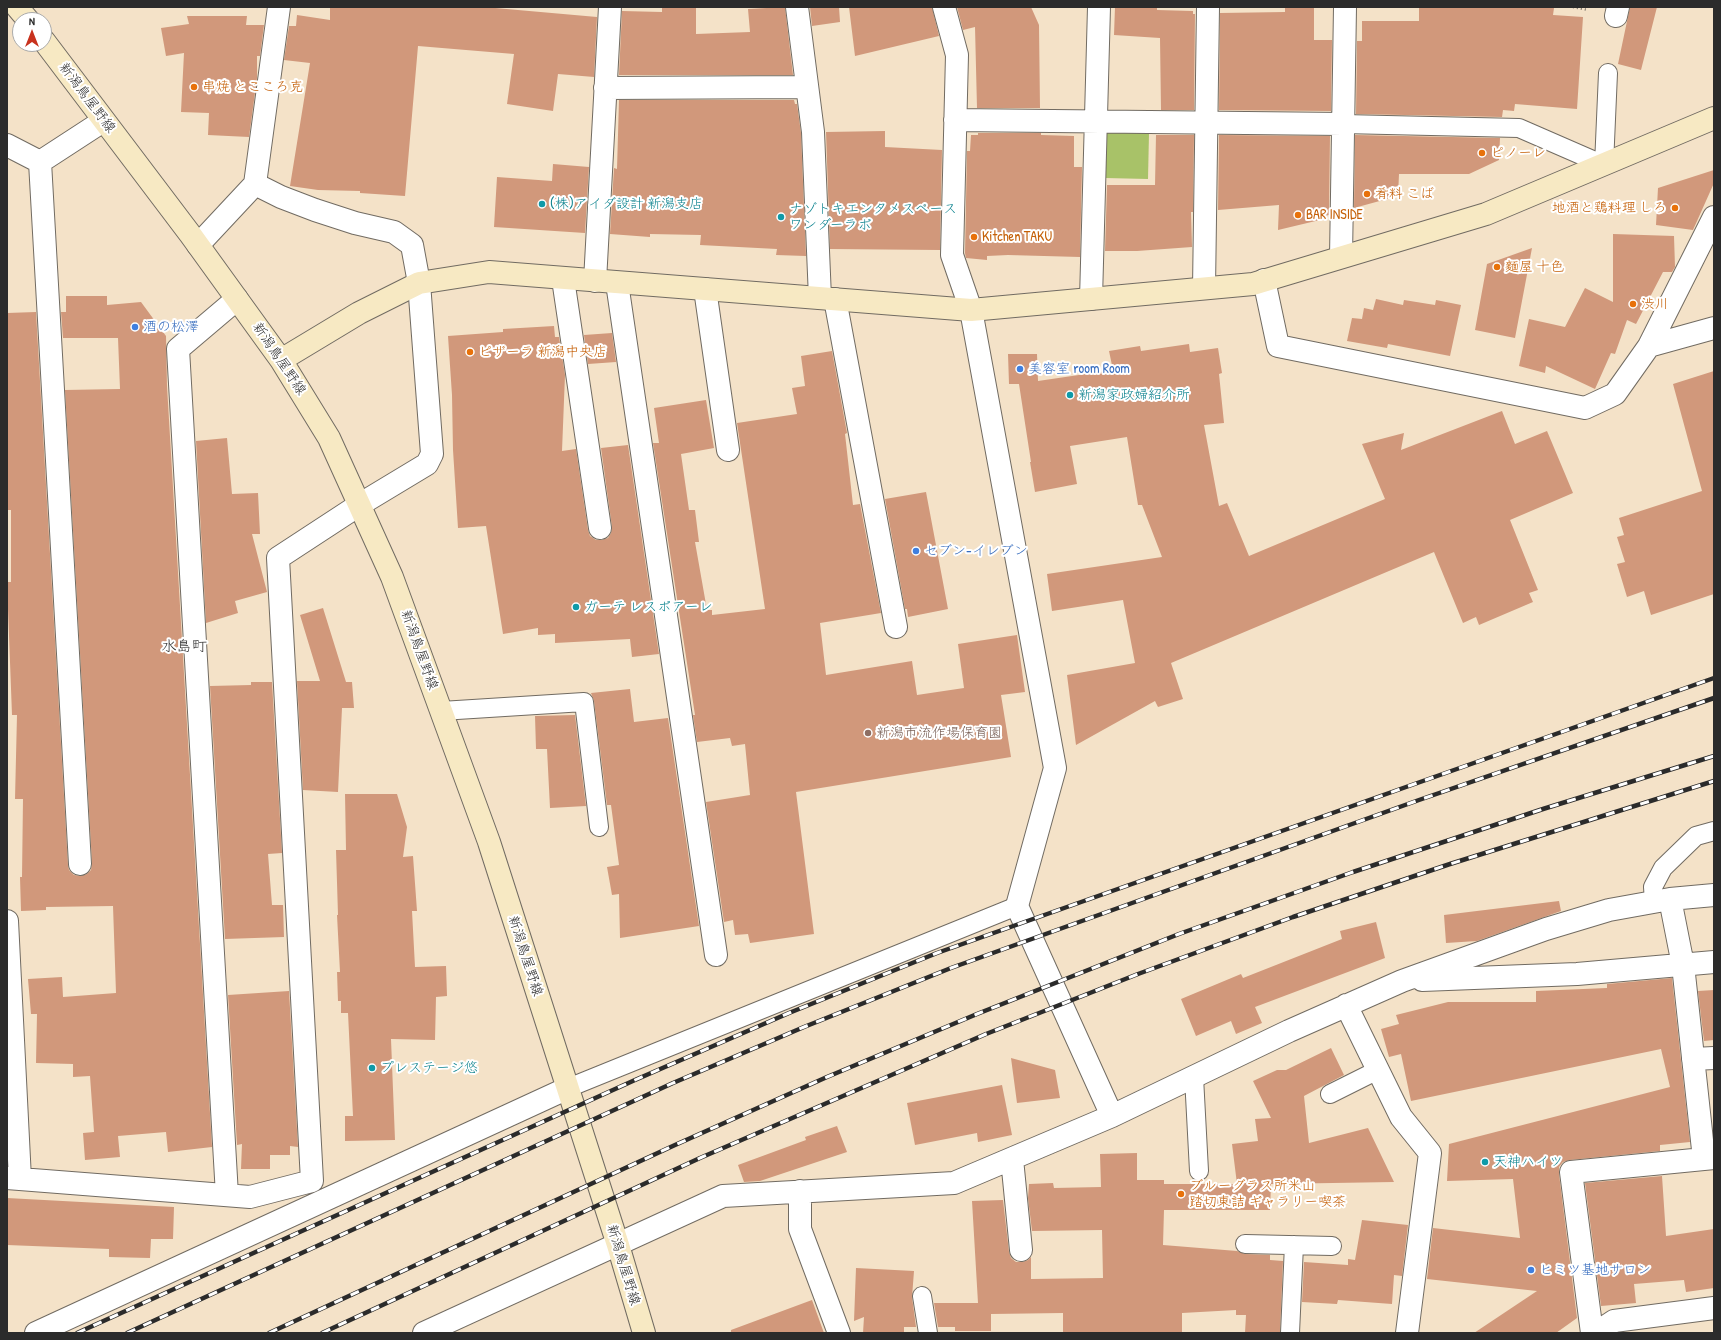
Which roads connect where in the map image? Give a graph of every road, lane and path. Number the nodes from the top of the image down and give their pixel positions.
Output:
1 (279, 7) edge
2 (610, 7) edge
3 (797, 7) edge
4 (944, 7) edge
5 (1099, 7) edge
6 (1208, 7) edge
7 (1344, 7) edge
8 (52, 52) edge
9 (1608, 73) dead end
10 (807, 87) junction
11 (605, 88) junction
12 (1714, 118) edge
13 (956, 120) junction
14 (103, 121) junction
15 (1096, 121) junction
16 (1207, 122) junction
17 (1343, 124) junction
18 (7, 145) edge
19 (40, 162) junction
20 (1604, 165) junction
21 (255, 184) junction
22 (1714, 217) edge
23 (198, 245) junction
24 (1341, 257) junction
25 (563, 279) junction
26 (1264, 280) junction
27 (595, 281) junction
28 (617, 283) junction
29 (419, 284) junction
30 (1204, 288) junction
31 (705, 289) junction
32 (238, 299) junction
33 (827, 299) junction
34 (1091, 299) junction
35 (970, 310) junction
36 (1714, 328) edge
37 (1649, 346) junction
38 (281, 360) junction
39 (728, 450) dead end
40 (359, 505) junction
41 (600, 528) dead end
42 (896, 627) dead end
43 (441, 711) junction
44 (599, 827) dead end
45 (1714, 831) edge
46 (80, 864) dead end
47 (1714, 894) edge
48 (1662, 900) junction
49 (1017, 906) junction
50 (7, 921) edge
51 (716, 955) dead end
52 (1714, 962) edge
53 (1683, 965) junction
54 (1402, 981) junction
55 (1346, 1005) junction
56 (1714, 1058) edge
57 (1693, 1059) junction
58 (1378, 1070) junction
59 (1194, 1077) junction
60 (568, 1088) junction
61 (1330, 1094) dead end
62 (1112, 1116) junction
63 (1012, 1158) junction
64 (1709, 1159) edge
65 (1199, 1171) dead end
66 (13, 1179) edge
67 (800, 1191) junction
68 (227, 1195) junction
69 (1245, 1244) dead end
70 (618, 1245) junction
71 (1294, 1245) junction
72 (1332, 1246) dead end
73 (1021, 1250) dead end
74 (922, 1296) dead end
75 (1714, 1308) edge
76 (36, 1333) edge
77 (424, 1333) edge
78 (644, 1333) edge
79 (838, 1333) edge
80 (928, 1333) edge
81 (1290, 1333) edge
82 (1407, 1333) edge
83 (1592, 1333) edge
84 (1596, 1333) edge

1 - 21 street
2 - 11 street
3 - 10 street
4 - 13 street
5 - 15 street
6 - 16 street
7 - 17 street
8 - 14 street, 新潟鳥屋野線
9 - 20 lane
10 - 11 street
10 - 33 street
11 - 27 street
12 - 20 street
13 - 15 street
13 - 35 street
14 - 19 street
14 - 23 street, 新潟鳥屋野線
15 - 16 street
15 - 34 street
16 - 17 street
16 - 30 street
17 - 20 lane
17 - 24 street
18 - 19 street
19 - 46 street
20 - 24 street
21 - 23 street
21 - 29 street
22 - 37 street
23 - 32 street, 新潟鳥屋野線
24 - 26 street
25 - 27 street
25 - 29 street
25 - 41 street
26 - 30 street
26 - 37 street
27 - 28 street
28 - 31 street
28 - 51 street
29 - 38 street
29 - 40 street
30 - 34 street
31 - 33 street
31 - 39 street
32 - 38 street, 新潟鳥屋野線
32 - 68 street
33 - 35 street
33 - 42 street
34 - 35 street
35 - 49 street
36 - 37 street
38 - 40 street, 新潟鳥屋野線
40 - 43 street, 新潟鳥屋野線
40 - 68 street
43 - 44 lane
43 - 60 street, 新潟鳥屋野線
45 - 48 lane
47 - 48 street
48 - 53 street
48 - 54 street
49 - 60 lane
49 - 62 street
50 - 66 street
52 - 53 street
53 - 54 street
53 - 57 street
54 - 55 street
55 - 58 street
55 - 59 street
56 - 57 street
57 - 64 street
58 - 61 lane
58 - 82 street
59 - 62 street
59 - 65 lane
60 - 70 street, 新潟鳥屋野線
60 - 76 street
62 - 63 street
63 - 67 street
63 - 73 street
64 - 83 street
66 - 68 street
67 - 70 street
67 - 79 street
69 - 71 lane
70 - 77 street
70 - 78 street, 新潟鳥屋野線
71 - 72 lane
71 - 81 lane
74 - 80 lane
75 - 84 street

